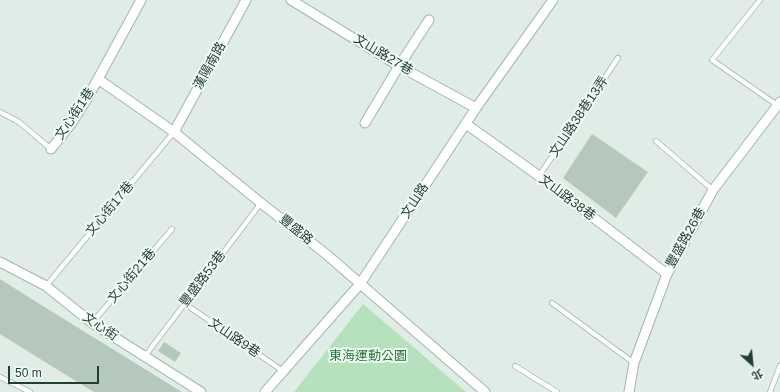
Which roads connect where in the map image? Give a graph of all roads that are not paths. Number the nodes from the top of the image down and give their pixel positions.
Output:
1 (141, 0) edge
2 (246, 0) edge
3 (291, 0) edge
4 (553, 0) edge
5 (760, 0) edge
6 (429, 20) dead end
7 (618, 58) dead end
8 (399, 66) junction
9 (98, 79) junction
10 (779, 103) edge
11 (476, 108) junction
12 (0, 112) edge
13 (365, 123) dead end
14 (466, 124) junction
15 (174, 132) junction
16 (656, 141) dead end
17 (51, 148) joint
18 (539, 176) junction
19 (713, 190) junction
20 (261, 202) junction
21 (172, 229) dead end
22 (0, 262) edge
23 (667, 274) junction
24 (360, 284) junction
25 (46, 286) junction
26 (552, 303) dead end
27 (184, 304) junction
28 (92, 323) junction
29 (145, 356) junction
30 (634, 363) junction
31 (515, 366) dead end
32 (780, 366) edge
33 (283, 371) junction
34 (0, 377) edge
35 (30, 392) edge
36 (201, 392) edge
37 (265, 392) edge
38 (485, 392) edge
39 (557, 392) edge
40 (629, 392) edge
41 (770, 392) edge

1 - 9 street, 文心街1巷
2 - 15 street, 漢陽南路
3 - 8 street, 文山路27巷
4 - 11 street, 文山路
5 - 10 lane
6 - 8 street
7 - 18 lane, 文山路38巷13弄
8 - 11 street, 文山路27巷
8 - 13 street
9 - 15 street, 豐盛路
9 - 17 street, 文心街1巷
10 - 19 street, 豐盛路26巷
11 - 14 street, 文山路
12 - 17 lane
14 - 18 street, 文山路38巷
14 - 24 street, 文山路
15 - 20 street, 豐盛路
15 - 25 lane, 文心街17巷
16 - 19 lane
18 - 23 street, 文山路38巷
19 - 23 street, 豐盛路26巷
20 - 24 street, 豐盛路
20 - 27 lane, 豐盛路53巷
21 - 28 lane, 文心街21巷
22 - 25 street, 文心街
23 - 30 street, 豐盛路26巷
24 - 33 street, 文山路
24 - 38 street, 豐盛路
25 - 28 street, 文心街
26 - 30 lane
27 - 29 lane, 豐盛路53巷
27 - 33 lane, 文山路9巷
28 - 29 street, 文心街
29 - 36 street, 文心街
30 - 40 street, 豐盛路26巷
31 - 39 lane
32 - 41 lane
33 - 37 street, 文山路
34 - 35 lane

